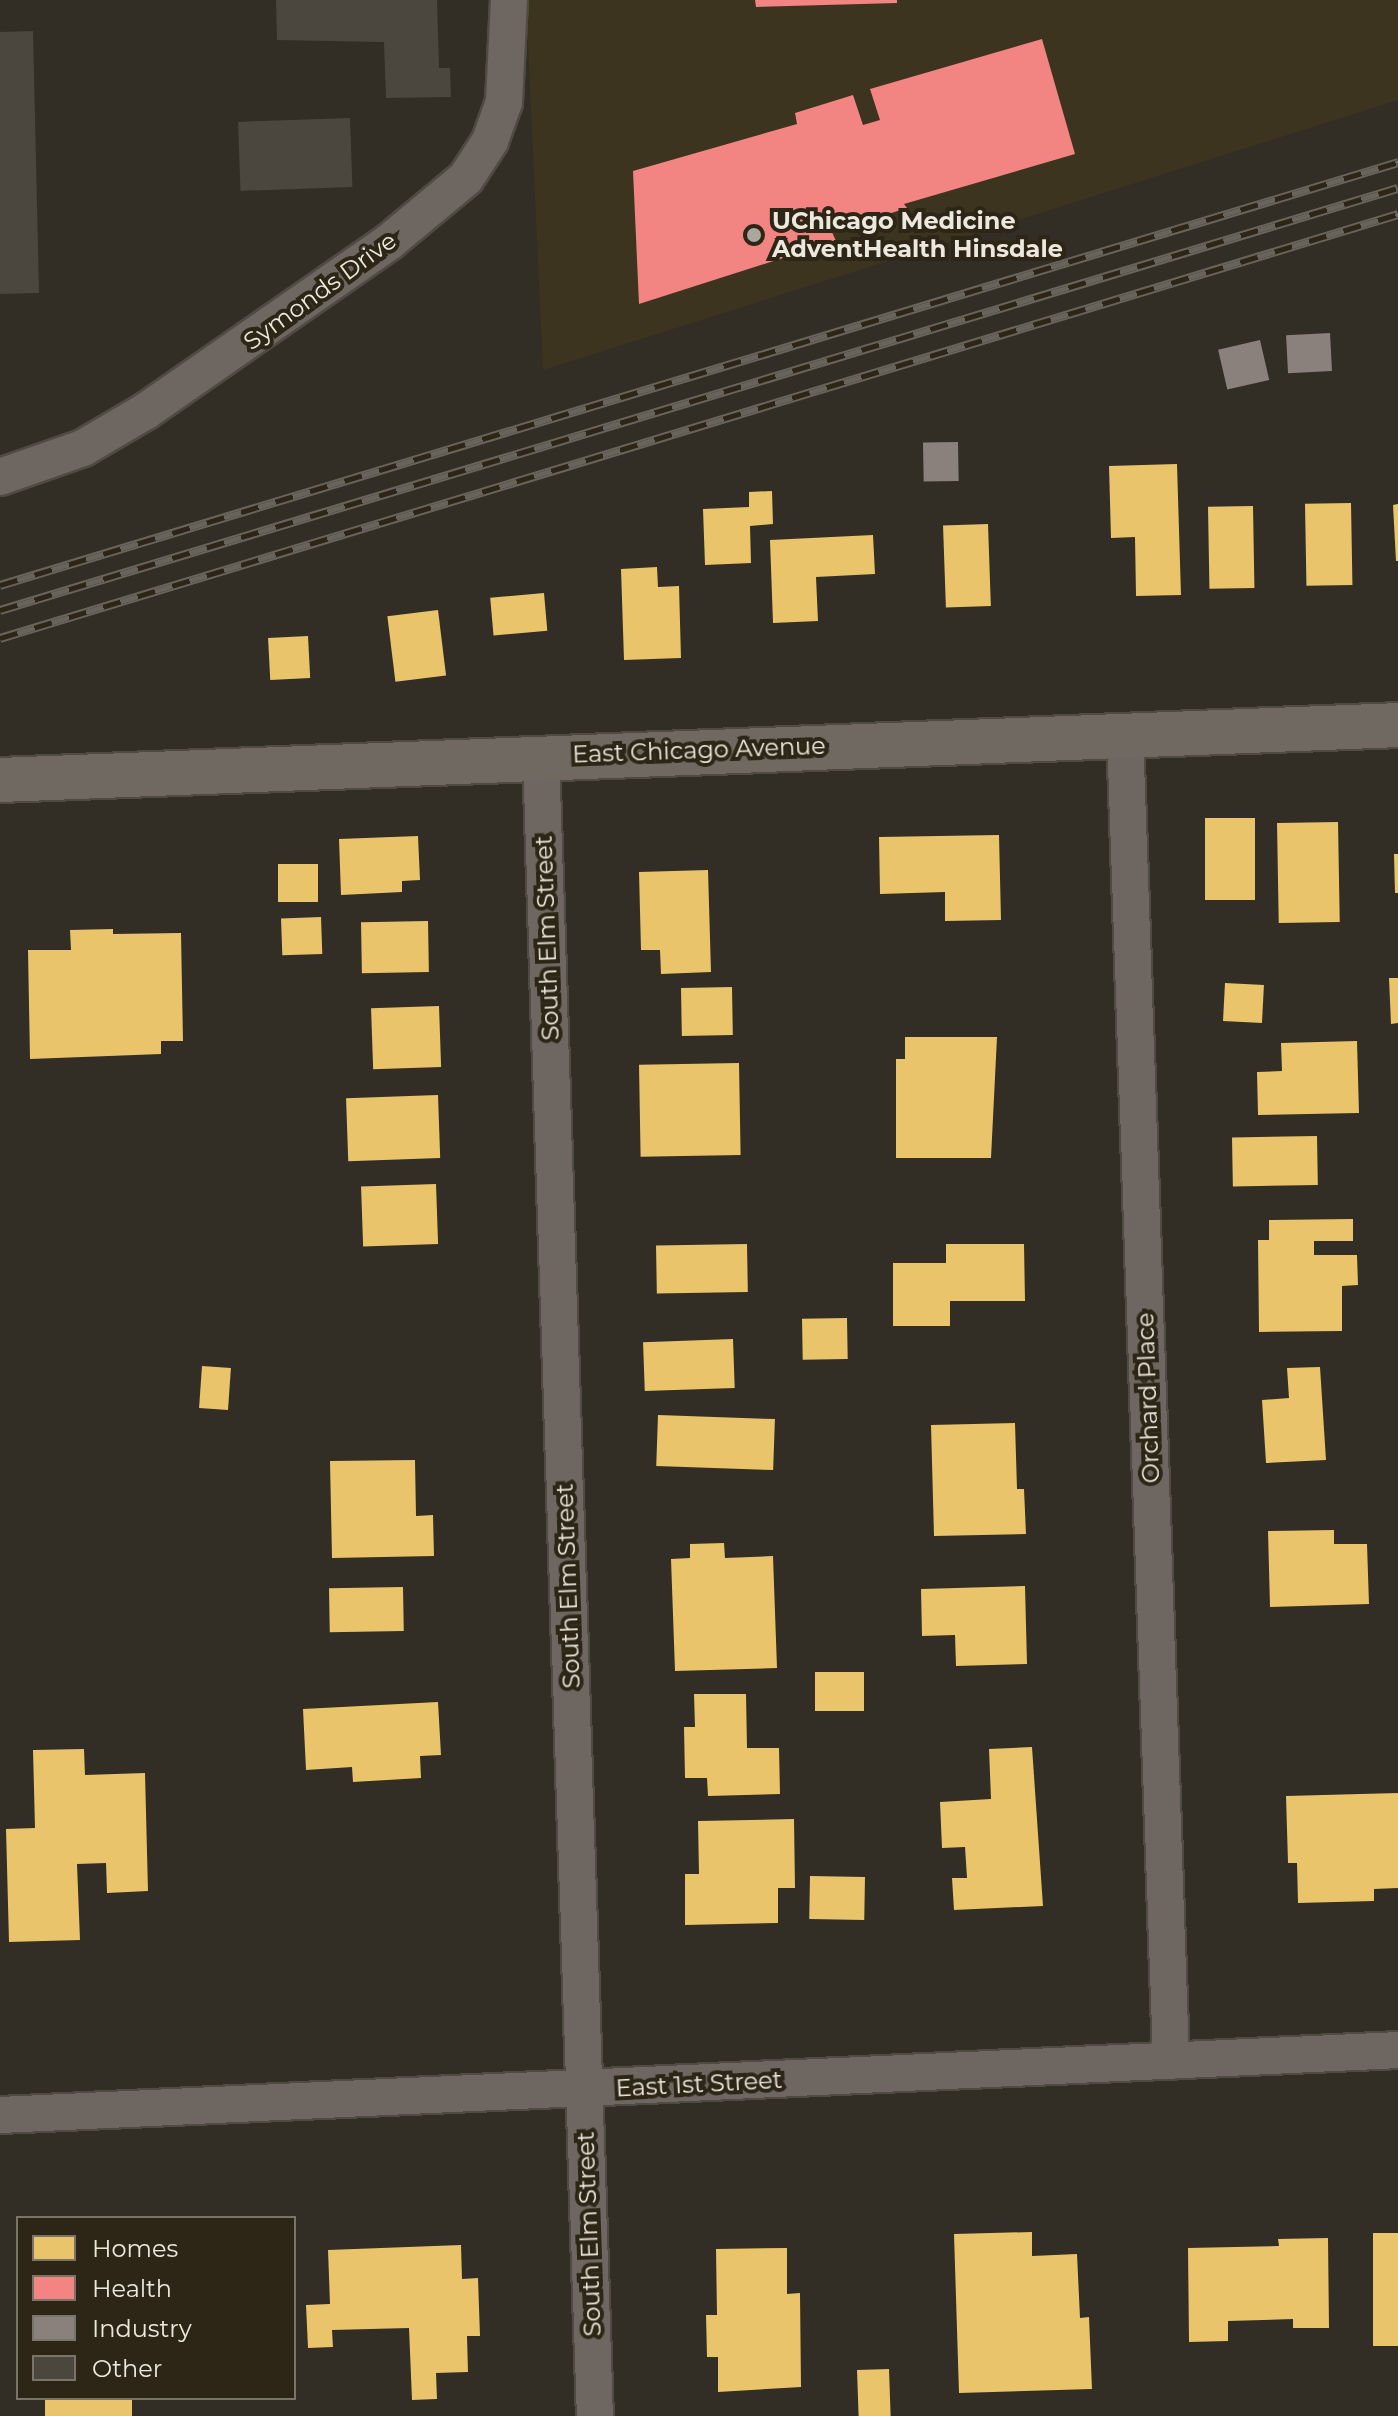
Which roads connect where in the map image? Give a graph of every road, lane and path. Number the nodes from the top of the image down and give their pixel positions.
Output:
1 (509, 0) edge
2 (0, 477) edge
3 (1398, 725) edge
4 (1125, 734) junction
5 (541, 756) junction
6 (0, 780) edge
7 (1398, 2050) edge
8 (1171, 2061) junction
9 (584, 2089) junction
10 (0, 2115) edge
11 (595, 2416) edge

1 - 2 street, Symonds Drive
3 - 4 main road, East Chicago Avenue
4 - 5 main road, East Chicago Avenue
4 - 8 street, Orchard Place
5 - 6 main road, East Chicago Avenue
5 - 9 street, South Elm Street
7 - 8 street, East 1st Street
8 - 9 street, East 1st Street
9 - 10 street, East 1st Street
9 - 11 street, South Elm Street

